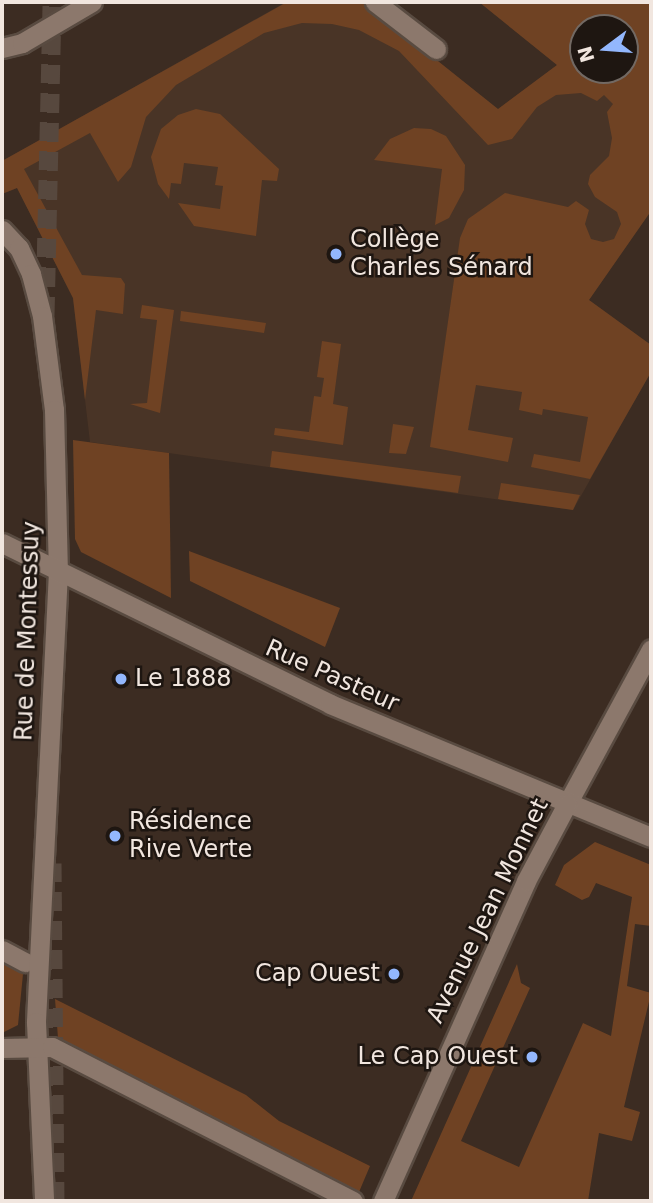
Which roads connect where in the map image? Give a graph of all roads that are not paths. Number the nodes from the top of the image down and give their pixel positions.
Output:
1 (93, 2) edge
2 (375, 2) edge
3 (2, 48) edge
4 (436, 49) dead end
5 (2, 230) edge
6 (2, 543) edge
7 (58, 571) junction
8 (651, 649) edge
9 (567, 804) junction
10 (651, 837) edge
11 (2, 950) edge
12 (25, 962) dead end
13 (37, 1044) junction
14 (2, 1048) edge
15 (44, 1201) edge
16 (353, 1201) edge
17 (383, 1201) edge

1 - 3 street
2 - 4 street
5 - 7 street, Rue de Montessuy
6 - 7 street, Rue Pasteur
7 - 9 street, Rue Pasteur
7 - 13 street, Rue de Montessuy
8 - 9 street, Avenue Jean Monnet
9 - 10 street, Rue Pasteur
9 - 17 street, Avenue Jean Monnet
11 - 12 street
13 - 14 street
13 - 15 street, Rue de Montessuy
13 - 16 street

